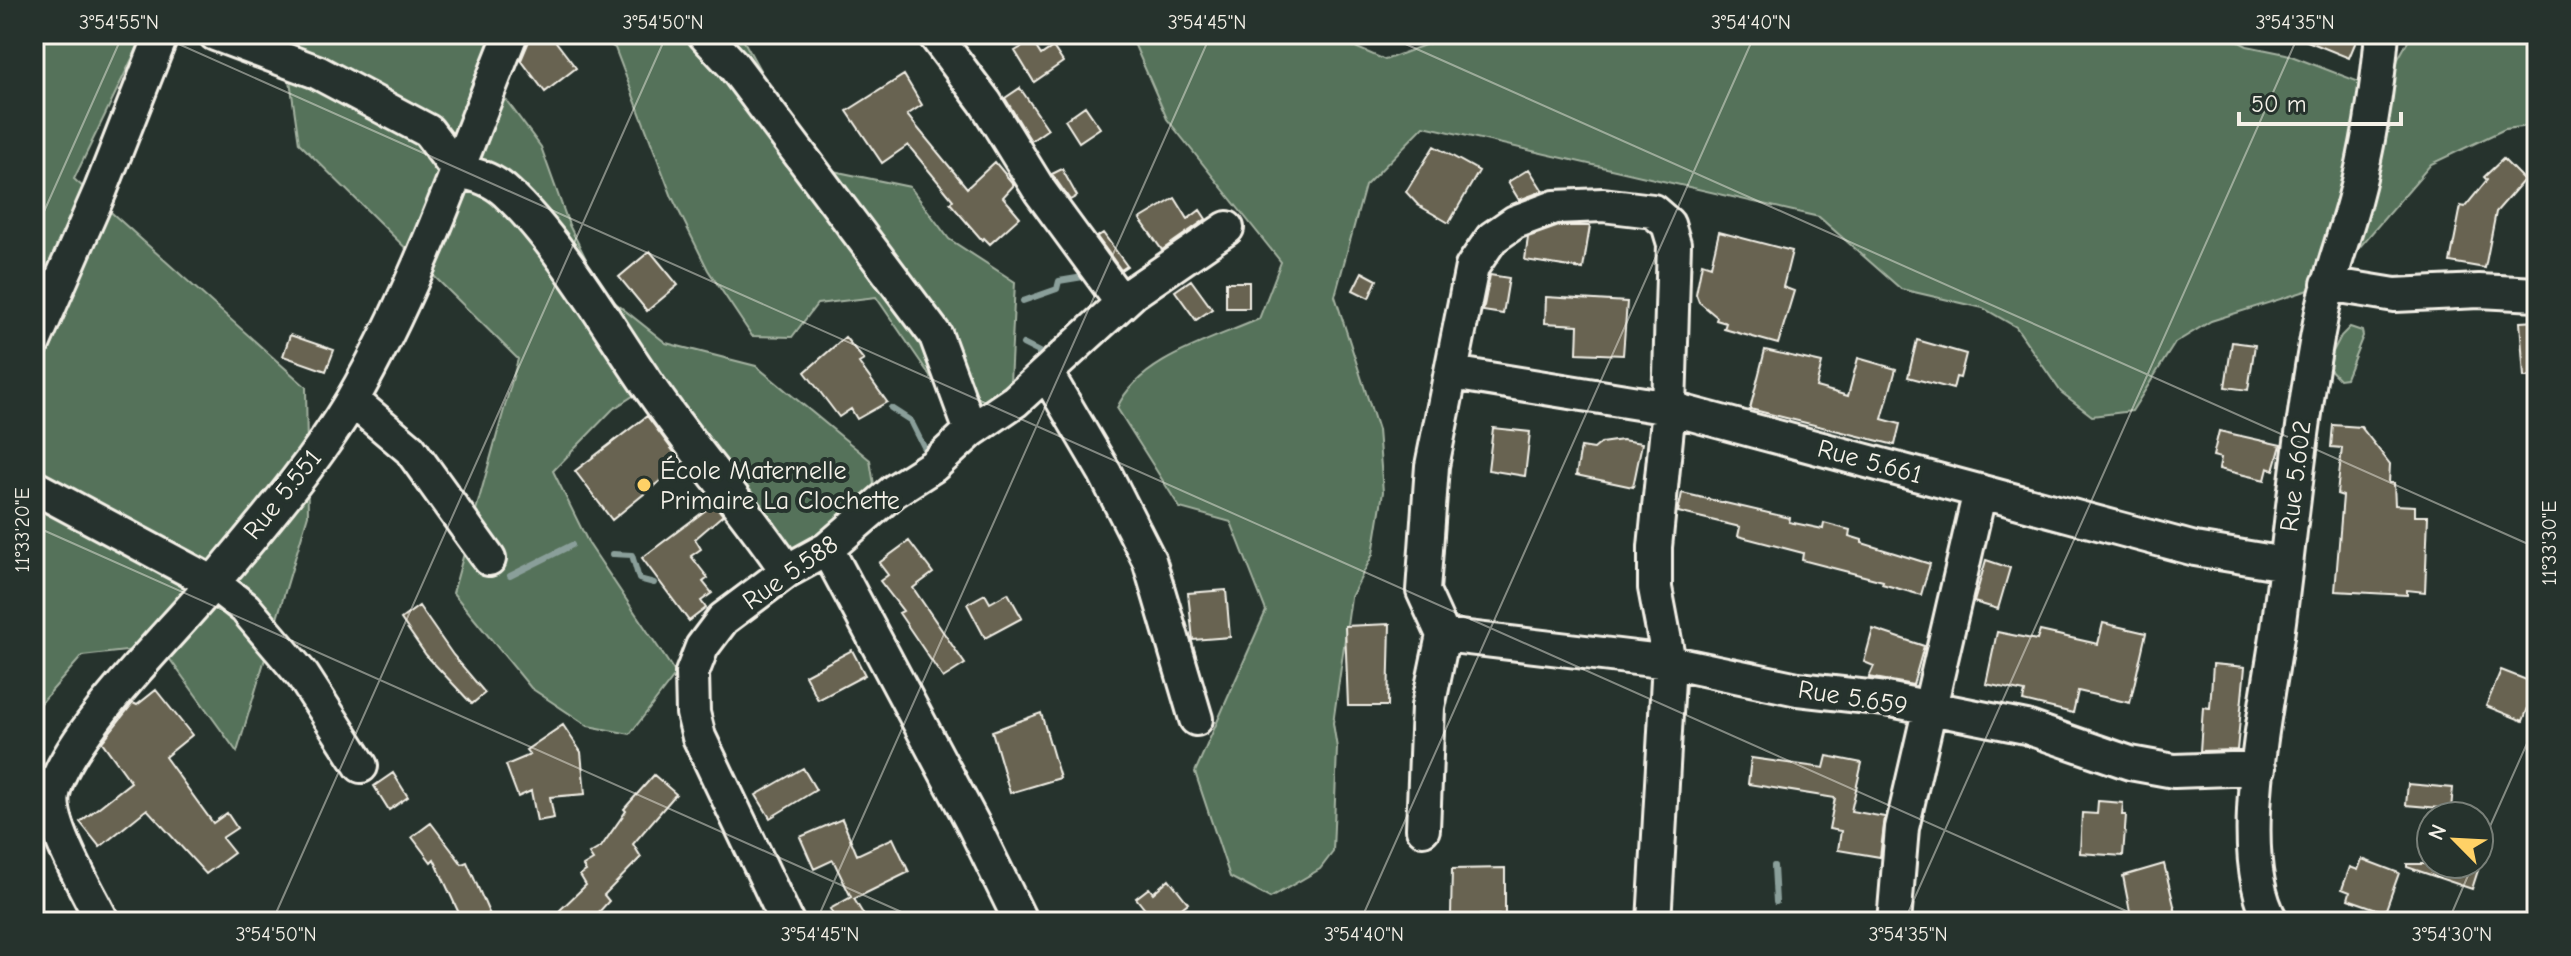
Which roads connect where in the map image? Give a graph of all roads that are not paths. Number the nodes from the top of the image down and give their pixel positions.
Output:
1 (162, 34) edge
2 (215, 34) edge
3 (511, 34) edge
4 (704, 34) edge
5 (934, 34) edge
6 (2382, 34) edge
7 (458, 171) junction
8 (1227, 228) dead end
9 (2328, 284) junction
10 (2537, 294) edge
11 (1122, 303) junction
12 (34, 342) edge
13 (1452, 373) junction
14 (1047, 374) junction
15 (352, 400) junction
16 (1669, 408) junction
17 (971, 431) junction
18 (34, 487) edge
19 (1980, 491) junction
20 (827, 549) junction
21 (489, 559) dead end
22 (2285, 564) junction
23 (787, 571) junction
24 (213, 583) junction
25 (1443, 635) junction
26 (1669, 662) junction
27 (1928, 710) junction
28 (1196, 719) dead end
29 (361, 766) dead end
30 (2259, 768) junction
31 (1423, 829) dead end
32 (34, 839) edge
33 (68, 847) junction
34 (103, 922) edge
35 (787, 922) edge
36 (1021, 922) edge
37 (1654, 922) edge
38 (1894, 922) edge
39 (2272, 922) edge

1 - 12 street
2 - 7 street
3 - 7 street, Rue 5.551
4 - 17 street
5 - 11 street
6 - 9 street, Rue 5.602
7 - 15 street, Rue 5.551
7 - 23 street
8 - 11 street, Rue 5.588
9 - 10 street
9 - 22 street, Rue 5.602
11 - 14 street, Rue 5.588
13 - 16 street, Rue 5.661
13 - 16 street
13 - 25 street
14 - 17 street, Rue 5.588
14 - 28 street
15 - 21 street
15 - 24 street, Rue 5.551
16 - 19 street, Rue 5.661
16 - 26 street
17 - 20 street, Rue 5.588
18 - 24 street
19 - 22 street, Rue 5.661
19 - 27 street
20 - 23 street, Rue 5.588
20 - 36 street
22 - 30 street, Rue 5.602
23 - 35 street, Rue 5.588
24 - 29 street
24 - 33 street, Rue 5.551
25 - 26 street, Rue 5.659
25 - 31 street
26 - 27 street, Rue 5.659
26 - 37 street
27 - 30 street, Rue 5.659
27 - 38 street
30 - 39 street, Rue 5.602
32 - 33 street
33 - 34 street, Rue 5.551

